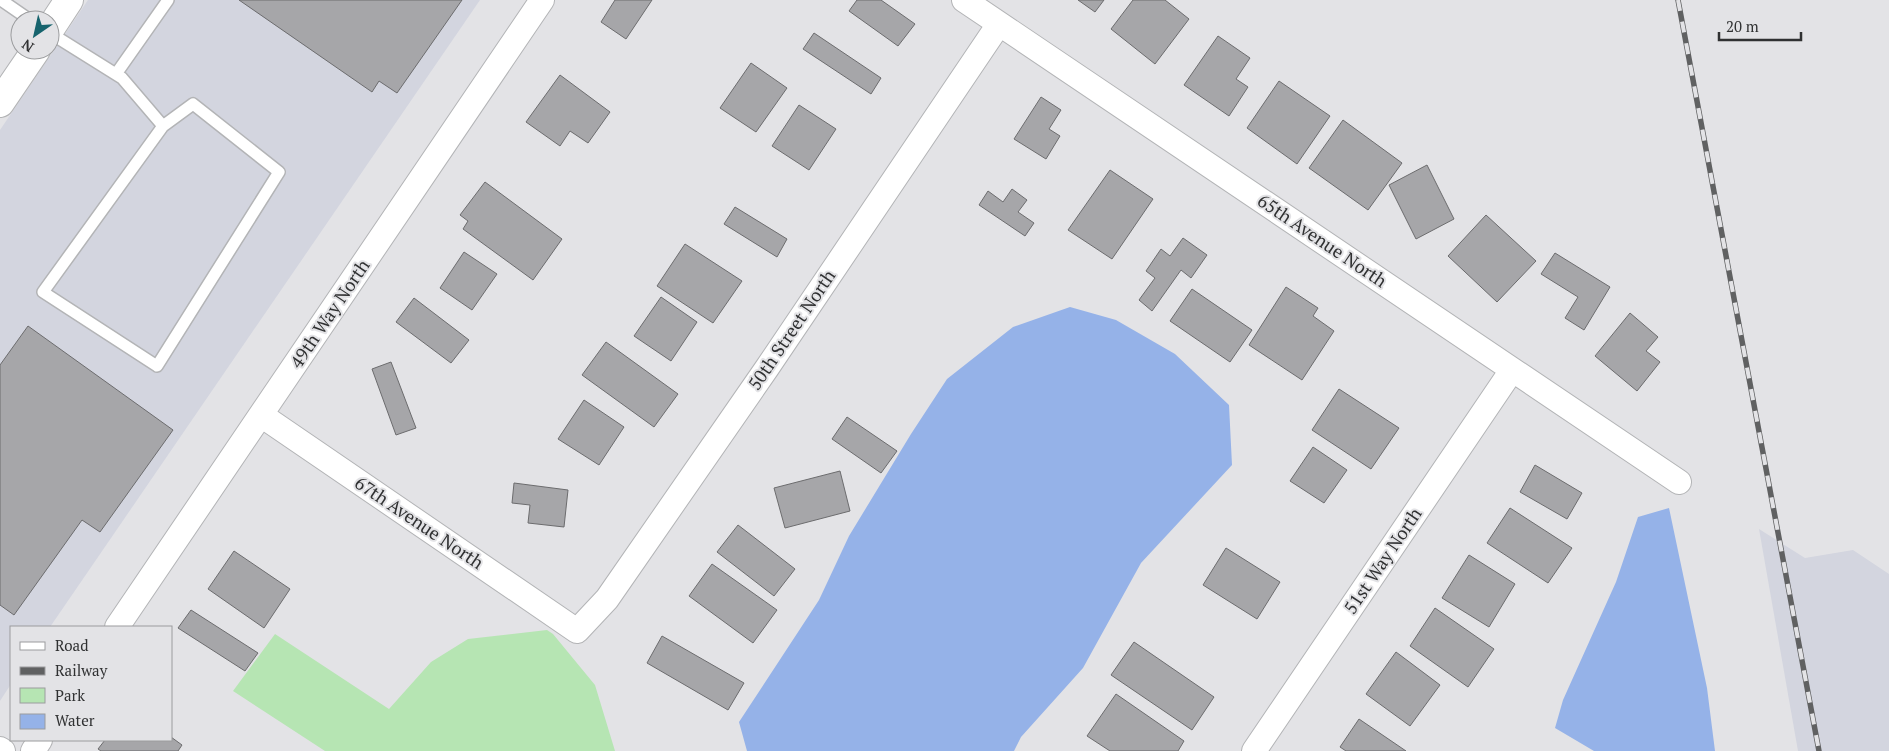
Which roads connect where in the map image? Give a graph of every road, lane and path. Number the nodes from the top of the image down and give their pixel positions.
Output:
1 (1, 0) edge
2 (69, 0) edge
3 (168, 0) edge
4 (542, 0) edge
5 (964, 0) edge
6 (16, 10) edge
7 (60, 13) edge
8 (999, 24) junction
9 (60, 39) edge
10 (29, 60) edge
11 (116, 74) junction
12 (0, 103) edge
13 (163, 126) junction
14 (1512, 370) junction
15 (261, 415) junction
16 (1679, 482) dead end
17 (118, 626) edge
18 (577, 631) joint
19 (0, 749) edge
20 (3, 751) edge
21 (1254, 751) edge

1 - 6 lane
2 - 7 main road
3 - 11 lane
4 - 15 street, 49th Way North
5 - 8 street, 65th Avenue North
8 - 14 street, 65th Avenue North
8 - 18 street, 50th Street North
9 - 11 lane
10 - 12 main road
11 - 13 lane
13 - 13 lane
14 - 16 street, 65th Avenue North
14 - 21 street, 51st Way North
15 - 17 street, 49th Way North
15 - 18 street, 67th Avenue North
19 - 20 street

